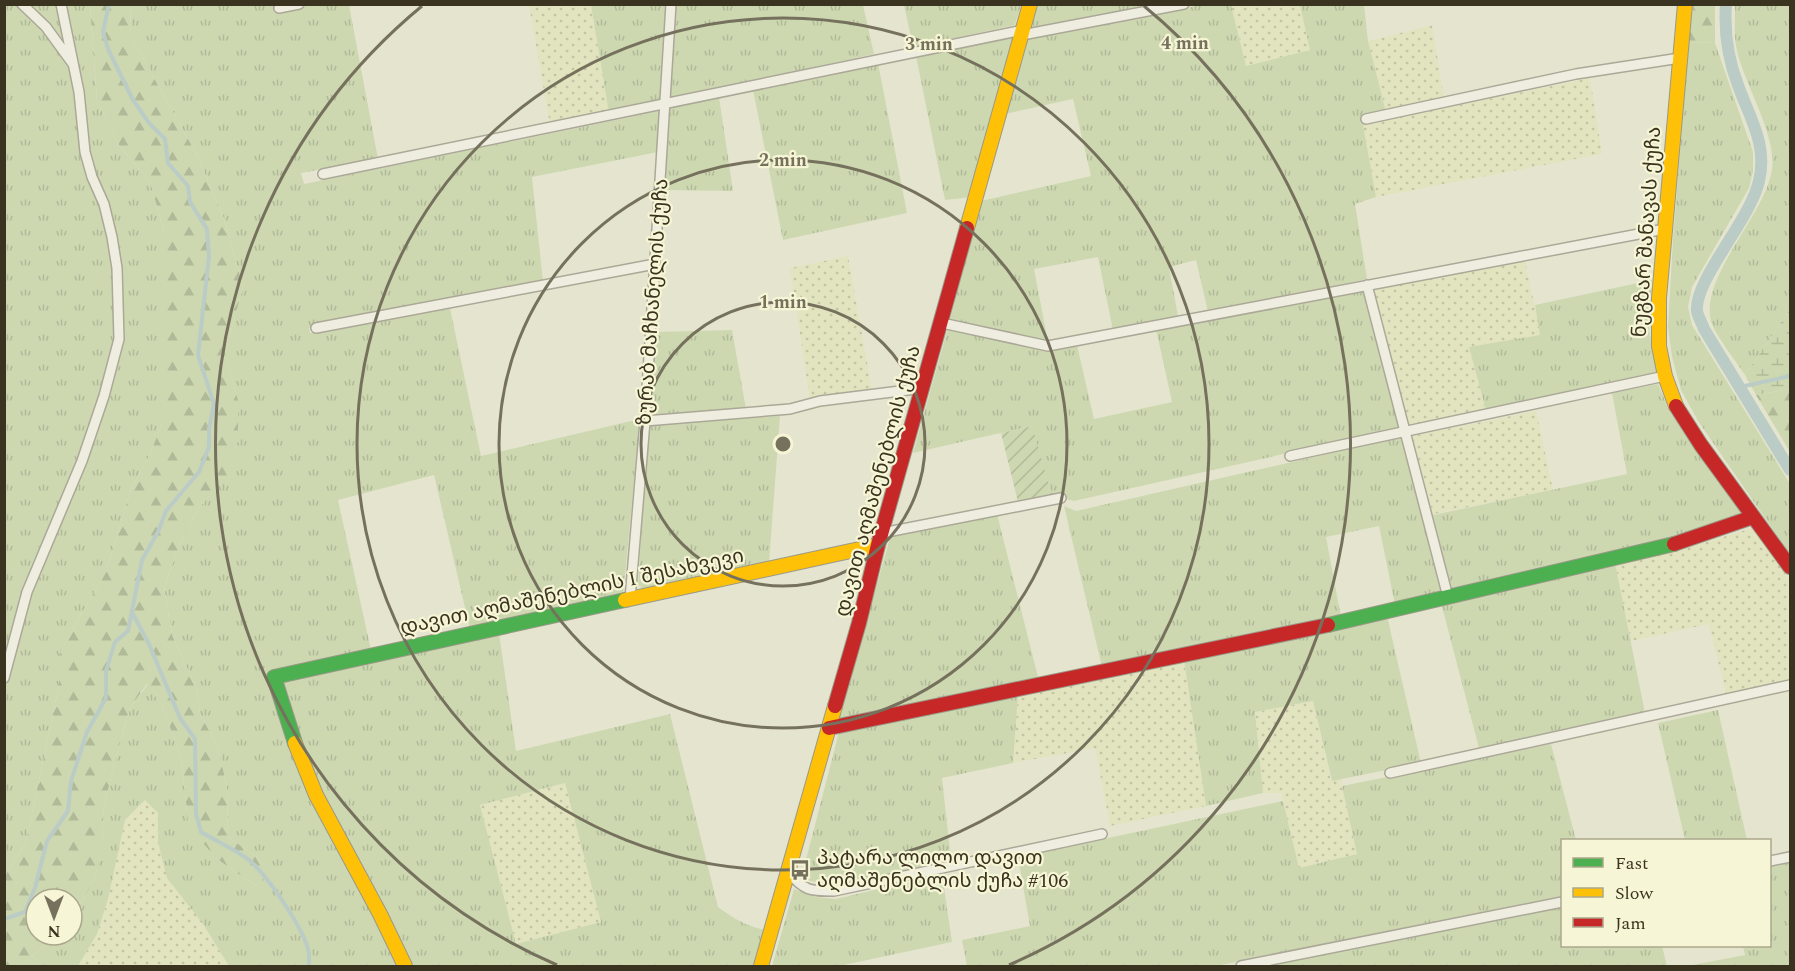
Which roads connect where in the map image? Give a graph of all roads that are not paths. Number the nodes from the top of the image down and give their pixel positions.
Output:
1 (22, 4) edge
2 (61, 4) edge
3 (299, 4) edge
4 (671, 4) edge
5 (1030, 4) edge
6 (1184, 4) edge
7 (1684, 4) edge
8 (279, 8) dead end
9 (1022, 32) junction
10 (1680, 58) junction
11 (74, 66) junction
12 (665, 105) junction
13 (1366, 119) dead end
14 (323, 174) dead end
15 (1665, 229) junction
16 (655, 264) junction
17 (1367, 285) junction
18 (942, 323) junction
19 (316, 328) dead end
20 (1665, 376) junction
21 (924, 388) junction
22 (645, 421) junction
23 (1405, 431) junction
24 (1290, 456) dead end
25 (1060, 498) dead end
26 (1753, 517) junction
27 (880, 539) junction
28 (1791, 567) edge
29 (1448, 597) junction
30 (630, 599) junction
31 (4, 678) edge
32 (1791, 685) edge
33 (829, 728) junction
34 (1390, 773) dead end
35 (1102, 834) dead end
36 (1791, 857) edge
37 (1771, 861) edge
38 (788, 872) junction
39 (1561, 902) edge
40 (405, 966) edge
41 (761, 966) edge
42 (1241, 966) edge

1 - 11 street
2 - 11 street
3 - 8 street
4 - 12 street, ზურაბ მაჩხანელის ქუჩა
5 - 9 street, დავით აღმაშენებლის ქუჩა
6 - 9 street
7 - 10 street, ნუგზარ შანავას ქუჩა
9 - 12 street
9 - 18 street, დავით აღმაშენებლის ქუჩა
10 - 13 street
10 - 15 street, ნუგზარ შანავას ქუჩა
11 - 31 street
12 - 14 street
12 - 16 street, ზურაბ მაჩხანელის ქუჩა
15 - 17 street
15 - 20 street, ნუგზარ შანავას ქუჩა
16 - 19 street
16 - 22 street, ზურაბ მაჩხანელის ქუჩა
17 - 18 street
17 - 23 street
18 - 21 street, დავით აღმაშენებლის ქუჩა
20 - 23 street
20 - 26 street, ნუგზარ შანავას ქუჩა
21 - 22 street
21 - 27 street, დავით აღმაშენებლის ქუჩა
22 - 30 street, ზურაბ მაჩხანელის ქუჩა
23 - 24 street
23 - 29 street
25 - 27 street
26 - 28 street, ნუგზარ შანავას ქუჩა
26 - 29 street
27 - 30 street, დავით აღმაშენებლის I შესახვევი
27 - 33 street, დავით აღმაშენებლის ქუჩა
29 - 33 street
30 - 40 street, დავით აღმაშენებლის I შესახვევი
32 - 34 street
33 - 38 street, დავით აღმაშენებლის ქუჩა
35 - 38 street
36 - 37 street
38 - 41 street, დავით აღმაშენებლის ქუჩა
39 - 42 street

